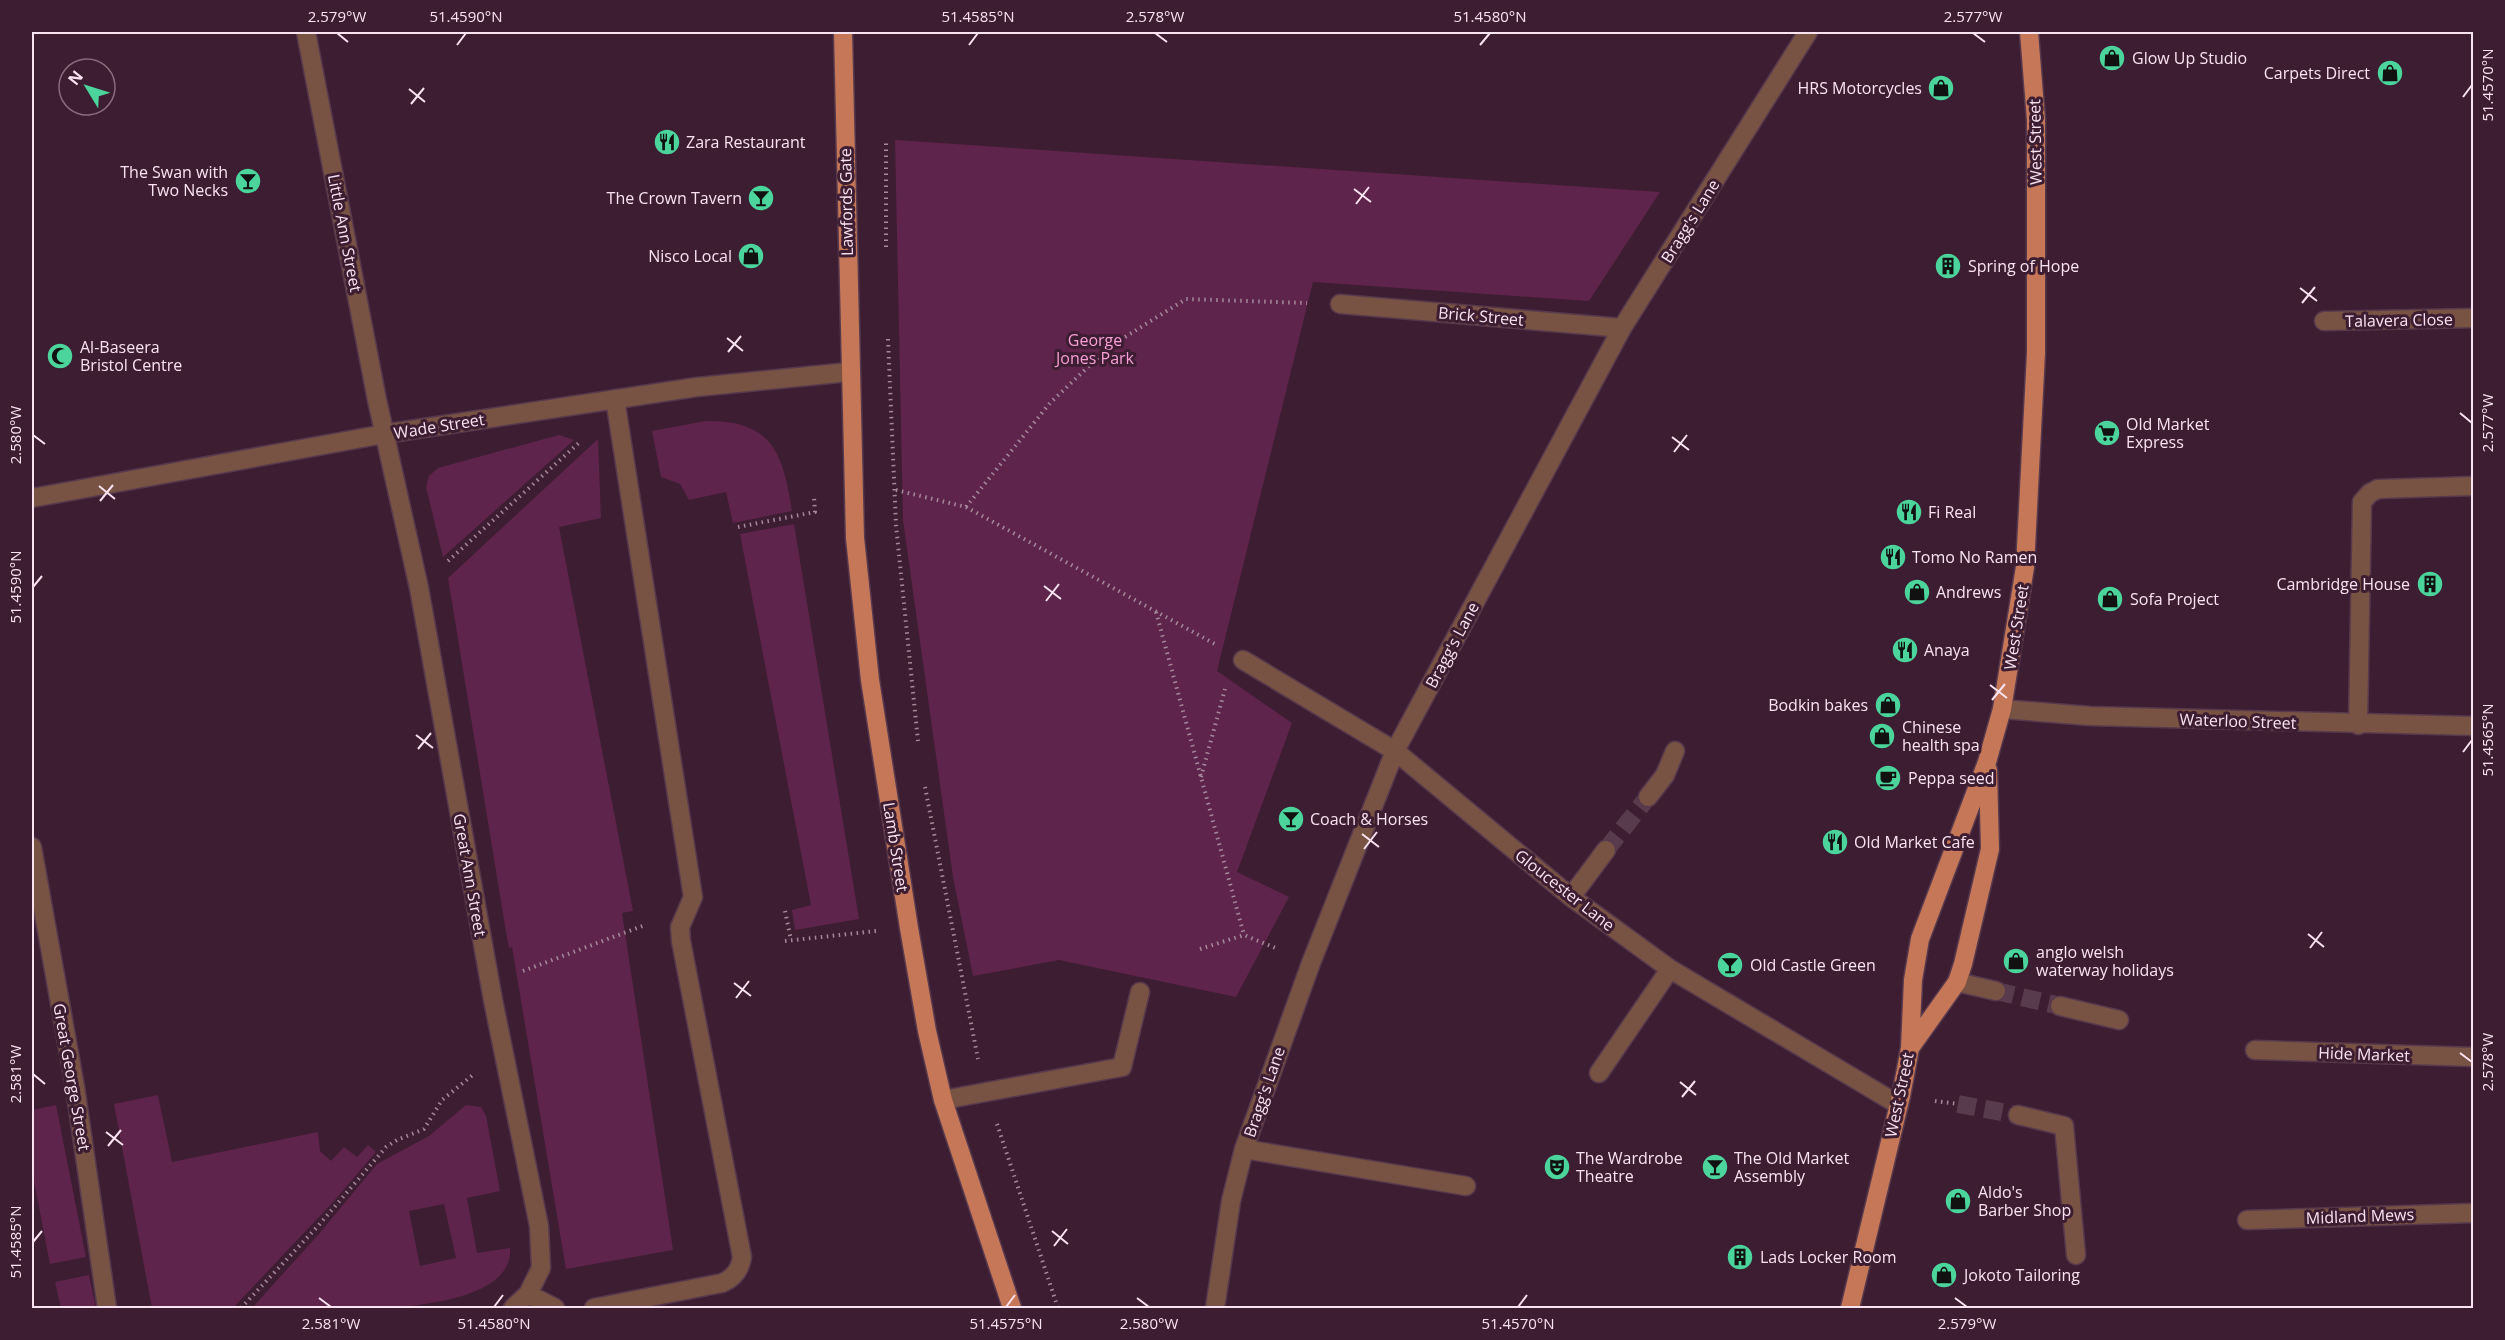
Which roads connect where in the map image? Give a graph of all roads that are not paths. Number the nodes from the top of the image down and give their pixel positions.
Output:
1 (306, 32) edge
2 (843, 32) edge
3 (1808, 32) edge
4 (2029, 32) edge
5 (1340, 304) road end
6 (2474, 318) edge
7 (2325, 321) dead end
8 (1622, 328) junction
9 (849, 372) junction
10 (615, 399) junction
11 (384, 434) junction
12 (2474, 486) edge
13 (32, 498) edge
14 (1239, 658) road end
15 (2002, 709) junction
16 (2358, 724) junction
17 (2474, 726) edge
18 (1395, 751) junction
19 (1675, 751) dead end
20 (1987, 762) junction
21 (1648, 797) tunnel mouth
22 (32, 847) edge
23 (1606, 850) tunnel mouth
24 (1571, 897) junction
25 (1670, 969) junction
26 (1957, 982) junction
27 (1996, 991) tunnel mouth
28 (1140, 992) dead end
29 (2060, 1006) tunnel mouth
30 (2119, 1020) dead end
31 (1910, 1048) junction
32 (2255, 1050) dead end
33 (2474, 1058) edge
34 (1599, 1073) dead end
35 (943, 1100) junction
36 (1899, 1105) junction
37 (2018, 1115) tunnel mouth
38 (1244, 1149) junction
39 (1466, 1186) dead end
40 (2474, 1213) edge
41 (2247, 1220) dead end
42 (2076, 1255) dead end
43 (528, 1294) junction
44 (107, 1308) edge
45 (513, 1308) edge
46 (555, 1308) edge
47 (594, 1308) edge
48 (1012, 1308) edge
49 (1215, 1308) edge
50 (1850, 1308) edge

1 - 11 street, Little Ann Street
2 - 9 main road, Lawfords Gate
3 - 8 street, Bragg's Lane
4 - 15 main road, West Street
5 - 8 street, Brick Street
6 - 7 street, Talavera Close
8 - 18 street, Bragg's Lane
9 - 10 street, Wade Street
9 - 35 main road, Lamb Street
10 - 11 street, Wade Street
10 - 47 street
11 - 13 street, Wade Street
11 - 43 street, Great Ann Street
12 - 16 street
14 - 18 street, Gloucester Lane
15 - 16 street, Waterloo Street
15 - 20 main road, West Street
16 - 17 street, Waterloo Street
18 - 24 street, Gloucester Lane
18 - 38 street, Bragg's Lane
19 - 21 street
20 - 26 main road
20 - 31 main road, West Street
22 - 44 street, Great George Street
23 - 24 street
24 - 25 street, Gloucester Lane
25 - 34 street
25 - 36 street, Gloucester Lane
26 - 27 street
26 - 31 main road
28 - 35 street
29 - 30 street
31 - 36 main road, West Street
32 - 33 street, Hide Market
35 - 48 main road, Lamb Street
36 - 50 main road, West Street
37 - 42 street
38 - 39 street
38 - 49 street, Bragg's Lane
40 - 41 street, Midland Mews
43 - 45 street, Great Ann Street
43 - 46 street

